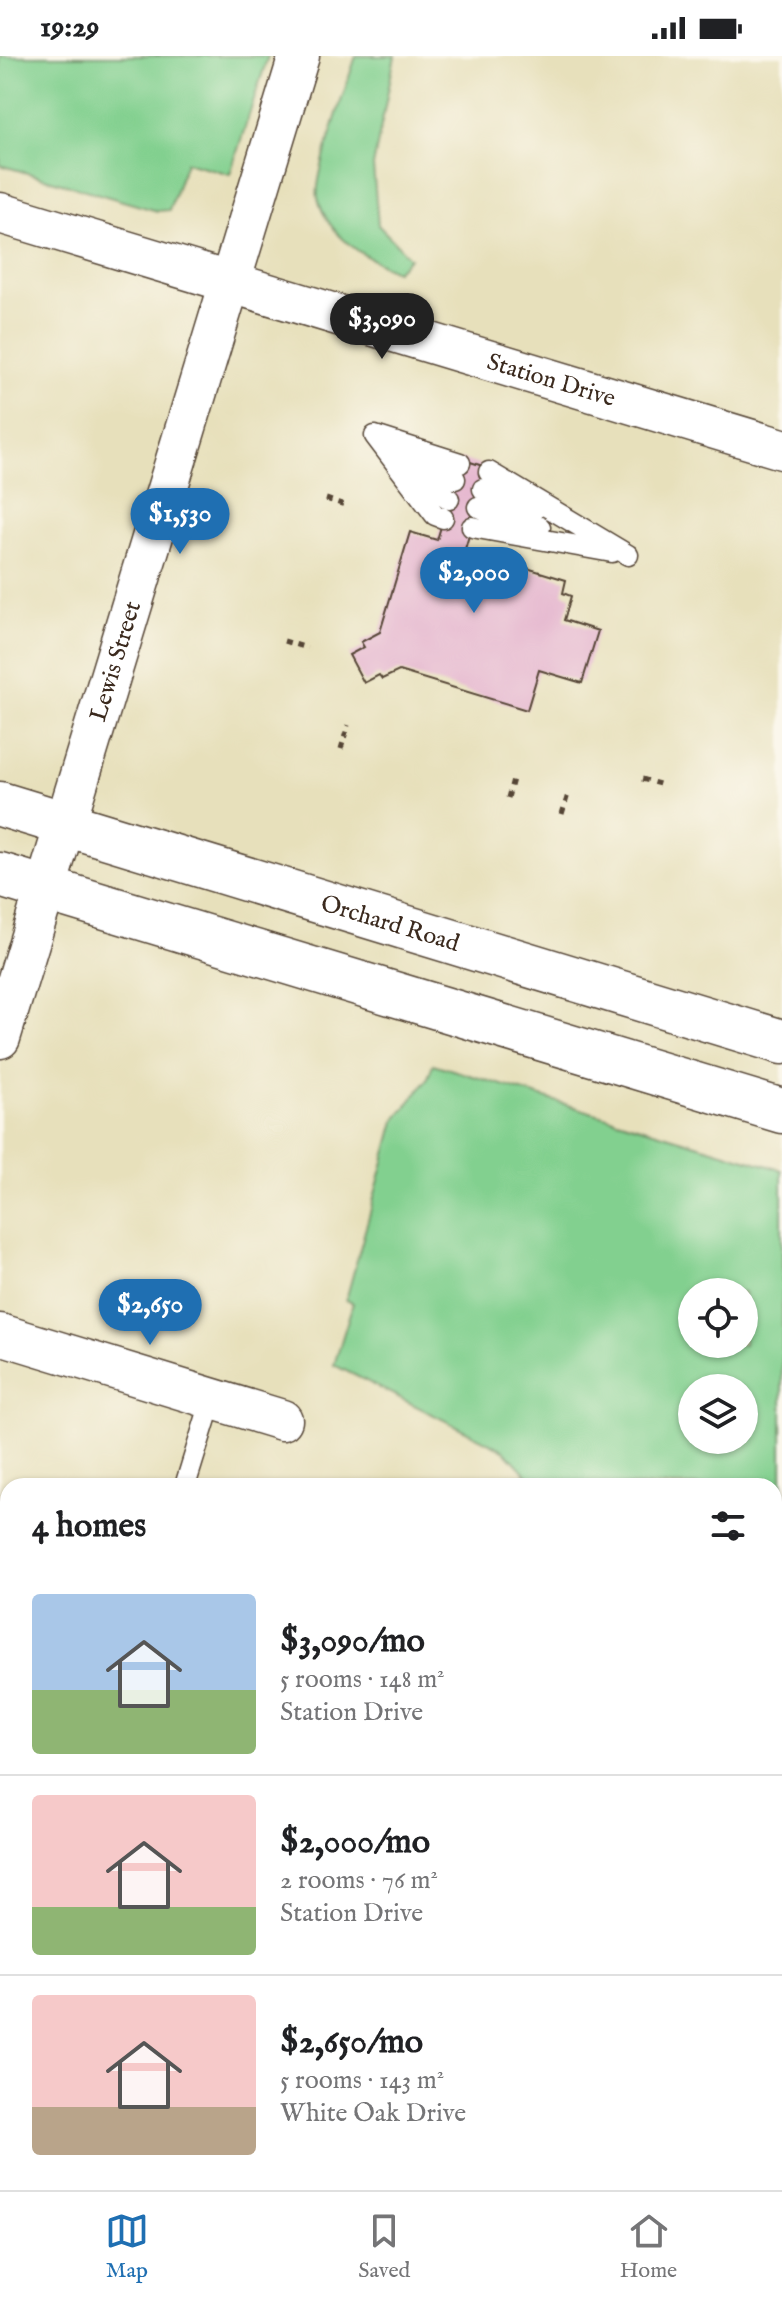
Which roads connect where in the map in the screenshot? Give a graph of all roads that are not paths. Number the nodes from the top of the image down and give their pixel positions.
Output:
1 (299, 56) edge
2 (0, 213) edge
3 (230, 281) junction
4 (375, 436) joint
5 (782, 449) edge
6 (480, 499) joint
7 (0, 804) edge
8 (66, 824) junction
9 (0, 875) edge
10 (45, 890) junction
11 (0, 1038) edge
12 (782, 1042) edge
13 (782, 1111) edge
14 (0, 1334) edge
15 (212, 1399) junction
16 (282, 1420) dead end
17 (187, 1478) edge

1 - 3 street, Lewis Street
2 - 3 street, Station Drive
3 - 5 street, Station Drive
3 - 8 street, Lewis Street
4 - 4 lane
6 - 6 lane
7 - 8 main road, Orchard Road
8 - 10 street, Lewis Street
8 - 12 main road, Orchard Road
9 - 10 main road
10 - 11 street, Lewis Street
10 - 13 main road
14 - 15 street
15 - 16 street
15 - 17 lane

